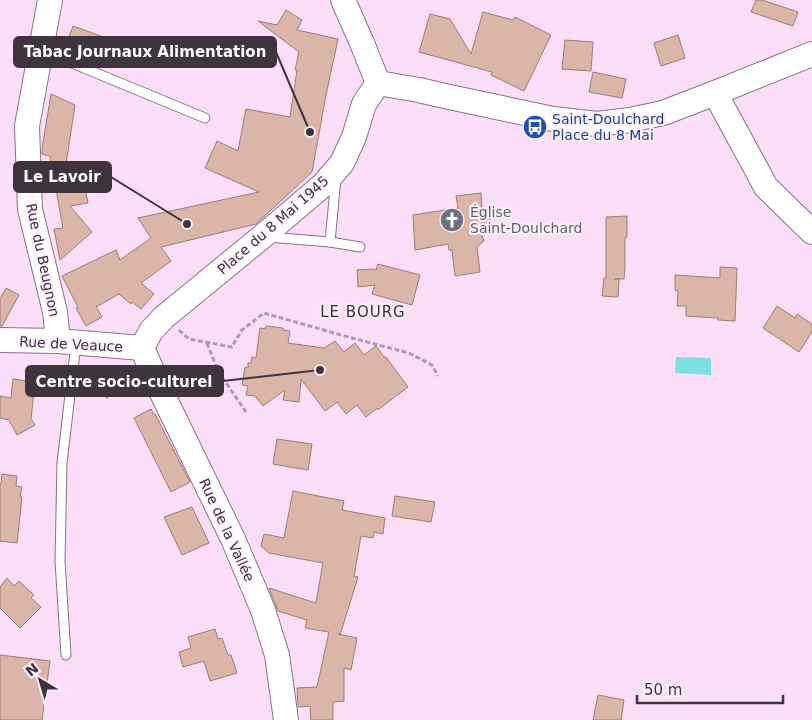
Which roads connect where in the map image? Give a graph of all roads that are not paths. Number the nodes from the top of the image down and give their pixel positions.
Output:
1 (50, 0) edge
2 (342, 0) edge
3 (357, 0) edge
4 (362, 43) junction
5 (42, 51) junction
6 (812, 54) edge
7 (378, 83) junction
8 (715, 93) junction
9 (204, 118) dead end
10 (337, 169) junction
11 (812, 232) edge
12 (263, 236) junction
13 (330, 242) junction
14 (360, 247) dead end
15 (0, 340) edge
16 (67, 342) junction
17 (142, 348) junction
18 (66, 655) dead end
19 (286, 720) edge

1 - 5 street, Rue du Beugnon
2 - 4 street
3 - 4 street
4 - 7 street
5 - 9 lane
5 - 16 street, Rue du Beugnon
6 - 8 street
7 - 8 street
7 - 10 street, Place du 8 Mai 1945
8 - 11 street
10 - 12 street, Place du 8 Mai 1945
10 - 13 lane
12 - 13 lane
12 - 17 street, Place du 8 Mai 1945
13 - 14 lane
15 - 16 street, Rue de Veauce
16 - 17 street, Rue de Veauce
16 - 18 lane
17 - 19 street, Rue de la Vallée

